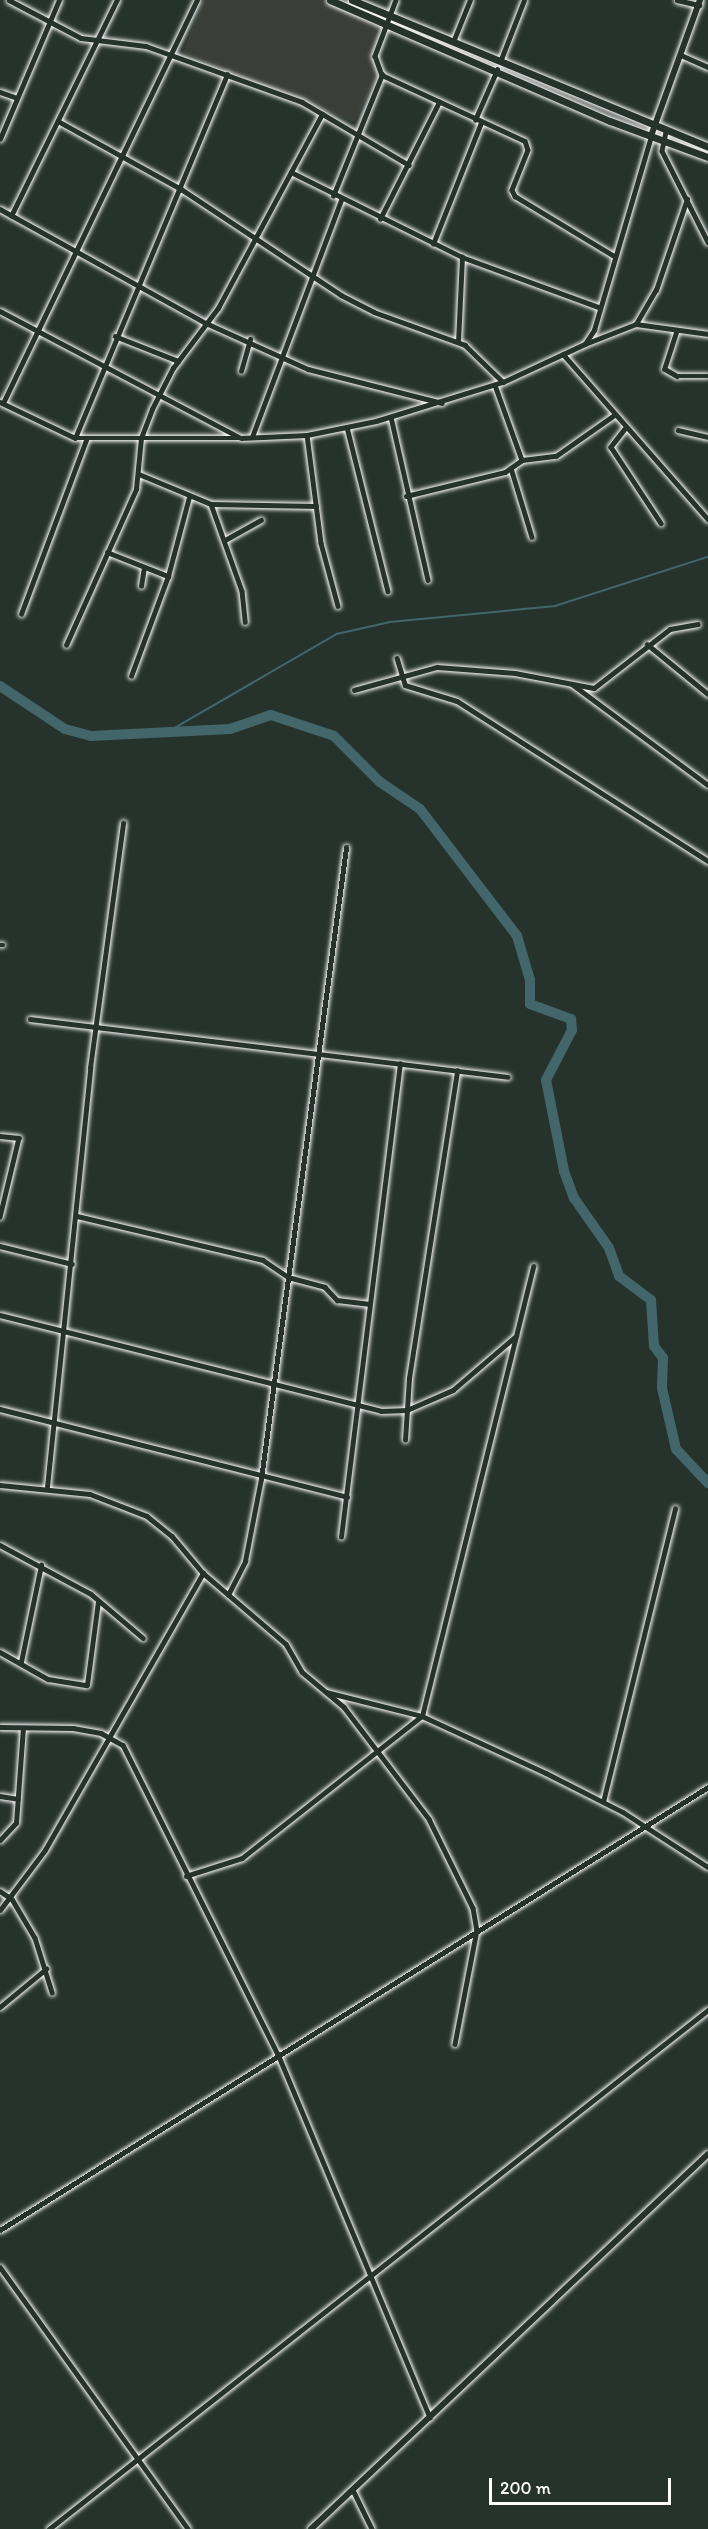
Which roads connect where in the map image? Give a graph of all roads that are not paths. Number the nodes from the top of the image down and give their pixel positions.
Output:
1 (9, 0) edge
2 (59, 0) edge
3 (117, 0) edge
4 (197, 0) edge
5 (330, 0) edge
6 (352, 0) edge
7 (396, 0) edge
8 (470, 0) edge
9 (524, 0) edge
10 (677, 0) edge
11 (700, 2) edge
12 (388, 20) junction
13 (50, 22) junction
14 (97, 43) junction
15 (453, 43) junction
16 (170, 54) junction
17 (681, 55) junction
18 (498, 67) junction
19 (708, 67) edge
20 (227, 75) junction
21 (382, 75) junction
22 (0, 92) edge
23 (17, 98) junction
24 (439, 102) junction
25 (322, 114) junction
26 (475, 120) junction
27 (58, 121) junction
28 (481, 123) junction
29 (654, 127) junction
30 (666, 132) junction
31 (354, 135) junction
32 (651, 136) junction
33 (0, 139) edge
34 (663, 140) junction
35 (708, 147) edge
36 (708, 157) edge
37 (121, 158) junction
38 (409, 165) junction
39 (291, 172) junction
40 (181, 189) junction
41 (333, 196) junction
42 (341, 200) junction
43 (687, 200) junction
44 (0, 209) edge
45 (11, 216) junction
46 (380, 219) junction
47 (256, 237) junction
48 (708, 242) edge
49 (433, 244) junction
50 (76, 252) junction
51 (462, 256) junction
52 (614, 256) junction
53 (314, 275) junction
54 (137, 282) junction
55 (599, 307) junction
56 (0, 311) edge
57 (206, 322) junction
58 (636, 324) junction
59 (36, 329) junction
60 (677, 331) junction
61 (708, 334) edge
62 (115, 336) junction
63 (250, 339) junction
64 (458, 342) junction
65 (585, 344) junction
66 (563, 354) junction
67 (283, 356) junction
68 (177, 361) junction
69 (104, 363) junction
70 (242, 371) dead end
71 (708, 376) edge
72 (503, 382) junction
73 (495, 385) junction
74 (159, 396) junction
75 (1, 402) edge
76 (444, 404) junction
77 (613, 416) junction
78 (391, 417) junction
79 (347, 427) junction
80 (625, 429) junction
81 (678, 430) dead end
82 (307, 435) junction
83 (252, 437) junction
84 (708, 437) edge
85 (75, 438) junction
86 (141, 438) junction
87 (241, 438) junction
88 (86, 440) junction
89 (522, 460) junction
90 (511, 468) junction
91 (139, 474) junction
92 (406, 496) junction
93 (189, 497) junction
94 (211, 504) junction
95 (315, 506) junction
96 (708, 519) edge
97 (261, 520) dead end
98 (661, 523) dead end
99 (532, 537) dead end
100 (225, 540) junction
101 (107, 552) junction
102 (144, 568) junction
103 (168, 576) junction
104 (428, 580) dead end
105 (141, 586) dead end
106 (388, 591) dead end
107 (338, 606) dead end
108 (21, 614) dead end
109 (245, 622) dead end
110 (698, 624) dead end
111 (648, 644) junction
112 (66, 645) dead end
113 (397, 658) dead end
114 (131, 676) dead end
115 (401, 679) junction
116 (569, 682) junction
117 (354, 690) dead end
118 (708, 694) edge
119 (708, 785) edge
120 (123, 823) dead end
121 (346, 848) dead end
122 (708, 861) edge
123 (30, 1019) dead end
124 (96, 1024) junction
125 (319, 1052) junction
126 (400, 1064) junction
127 (457, 1071) junction
128 (507, 1077) dead end
129 (0, 1136) edge
130 (77, 1216) junction
131 (0, 1217) edge
132 (0, 1246) edge
133 (72, 1264) junction
134 (533, 1267) dead end
135 (288, 1276) junction
136 (368, 1304) junction
137 (0, 1315) edge
138 (65, 1332) junction
139 (516, 1336) junction
140 (274, 1384) junction
141 (357, 1408) junction
142 (0, 1409) edge
143 (407, 1410) junction
144 (55, 1422) junction
145 (405, 1440) dead end
146 (261, 1479) junction
147 (0, 1485) edge
148 (47, 1487) junction
149 (347, 1497) junction
150 (675, 1509) dead end
151 (341, 1537) dead end
152 (0, 1546) edge
153 (41, 1565) junction
154 (203, 1573) junction
155 (228, 1594) junction
156 (98, 1602) junction
157 (143, 1638) dead end
158 (0, 1652) edge
159 (21, 1662) junction
160 (326, 1692) junction
161 (422, 1716) junction
162 (0, 1727) edge
163 (22, 1728) junction
164 (110, 1737) junction
165 (379, 1753) junction
166 (708, 1787) edge
167 (0, 1796) edge
168 (18, 1799) junction
169 (603, 1802) junction
170 (644, 1826) junction
171 (0, 1840) edge
172 (708, 1867) edge
173 (186, 1876) junction
174 (0, 1891) edge
175 (12, 1899) junction
176 (0, 1910) edge
177 (477, 1930) junction
178 (46, 1969) junction
179 (52, 1992) dead end
180 (0, 2007) edge
181 (708, 2010) edge
182 (455, 2044) dead end
183 (278, 2054) junction
184 (708, 2154) edge
185 (0, 2230) edge
186 (0, 2267) edge
187 (371, 2275) junction
188 (430, 2417) junction
189 (137, 2458) junction
190 (353, 2490) junction
191 (49, 2529) edge
192 (188, 2529) edge
193 (311, 2529) edge
194 (372, 2529) edge

1 - 13 street
2 - 13 street
3 - 14 street
4 - 16 street
5 - 12 main road
6 - 12 main road
7 - 12 street
8 - 15 street
9 - 18 street
10 - 11 street
11 - 17 street
12 - 15 main road
12 - 18 main road
12 - 21 street
13 - 14 street
13 - 23 street
14 - 16 street
14 - 27 street
15 - 18 main road
16 - 20 street
16 - 37 street
17 - 19 street
17 - 29 street
18 - 26 street
18 - 29 main road
18 - 32 main road
20 - 25 street
20 - 40 street
21 - 24 street
21 - 31 street
22 - 23 street
23 - 33 street
24 - 26 street
24 - 38 street
25 - 31 street
25 - 39 street
26 - 28 street
27 - 37 street
27 - 45 street
28 - 49 street
28 - 52 street
29 - 30 main road
29 - 32 street
30 - 34 street
30 - 35 main road
31 - 38 street
31 - 41 street
32 - 34 main road
32 - 52 street
34 - 36 main road
34 - 43 street
37 - 40 street
37 - 50 street
38 - 46 street
39 - 41 street
39 - 47 street
40 - 47 street
40 - 54 street
41 - 42 street
42 - 46 street
42 - 53 street
43 - 48 street
43 - 58 street
44 - 45 street
45 - 50 street
46 - 49 street
47 - 53 street
47 - 57 street
49 - 51 street
50 - 54 street
50 - 59 street
51 - 55 street
51 - 64 street
52 - 55 street
53 - 64 street
53 - 67 street
54 - 57 street
54 - 62 street
55 - 65 street
56 - 59 street
57 - 63 street
57 - 68 street
58 - 60 street
58 - 65 street
59 - 69 street
59 - 75 street
60 - 61 street
60 - 71 street
62 - 68 street
62 - 69 street
63 - 67 street
63 - 70 street
64 - 72 street
65 - 66 street
66 - 72 street
66 - 77 street
67 - 76 street
67 - 83 street
68 - 74 street
69 - 74 street
69 - 85 street
72 - 73 street
73 - 76 street
73 - 89 street
74 - 86 street
74 - 87 street
75 - 85 street
76 - 78 street
77 - 80 street
77 - 89 street
78 - 79 street
78 - 92 street
79 - 82 street
79 - 106 street
80 - 96 street
80 - 98 street
81 - 84 street
82 - 83 street
82 - 95 street
83 - 87 street
85 - 88 street
86 - 87 street
86 - 88 street
86 - 91 street
88 - 108 street
89 - 90 street
90 - 92 street
90 - 99 street
91 - 93 street
91 - 101 street
92 - 104 street
93 - 94 street
93 - 103 street
94 - 95 street
94 - 100 street
95 - 107 street
97 - 100 street
100 - 109 street
101 - 102 street
101 - 112 street
102 - 103 street
102 - 105 street
103 - 114 street
110 - 111 street
111 - 116 street
111 - 118 street
113 - 115 street
115 - 116 street
115 - 117 street
115 - 122 street
116 - 119 street
120 - 124 street
121 - 125 street
123 - 124 street
124 - 125 street
124 - 130 street
125 - 126 street
125 - 135 street
126 - 127 street
126 - 136 street
127 - 128 street
127 - 143 street
129 - 131 street
130 - 133 street
130 - 135 street
132 - 133 street
133 - 138 street
134 - 139 street
135 - 136 street
135 - 140 street
136 - 141 street
137 - 138 street
138 - 140 street
138 - 144 street
139 - 143 street
139 - 161 street
140 - 141 street
140 - 146 street
141 - 143 street
141 - 149 street
142 - 144 street
143 - 145 street
144 - 146 street
144 - 148 street
146 - 149 street
146 - 155 street
147 - 148 street
148 - 154 street
149 - 151 street
150 - 169 street
152 - 153 street
153 - 156 street
153 - 159 street
154 - 155 street
154 - 164 street
155 - 160 street
156 - 157 street
156 - 159 street
158 - 159 street
160 - 161 street
160 - 165 street
161 - 165 street
161 - 169 street
162 - 163 street
163 - 164 street
163 - 168 street
164 - 173 street
164 - 175 street
165 - 173 street
165 - 177 street
166 - 170 street
167 - 168 street
168 - 171 street
169 - 170 street
170 - 172 street
170 - 177 street
173 - 183 street
174 - 175 street
175 - 176 street
175 - 178 street
177 - 182 street
177 - 183 street
178 - 179 street
178 - 180 street
181 - 187 street
183 - 185 street
183 - 187 street
184 - 188 street
186 - 189 street
187 - 188 street
187 - 189 street
188 - 190 street
189 - 191 street
189 - 192 street
190 - 193 street
190 - 194 street

